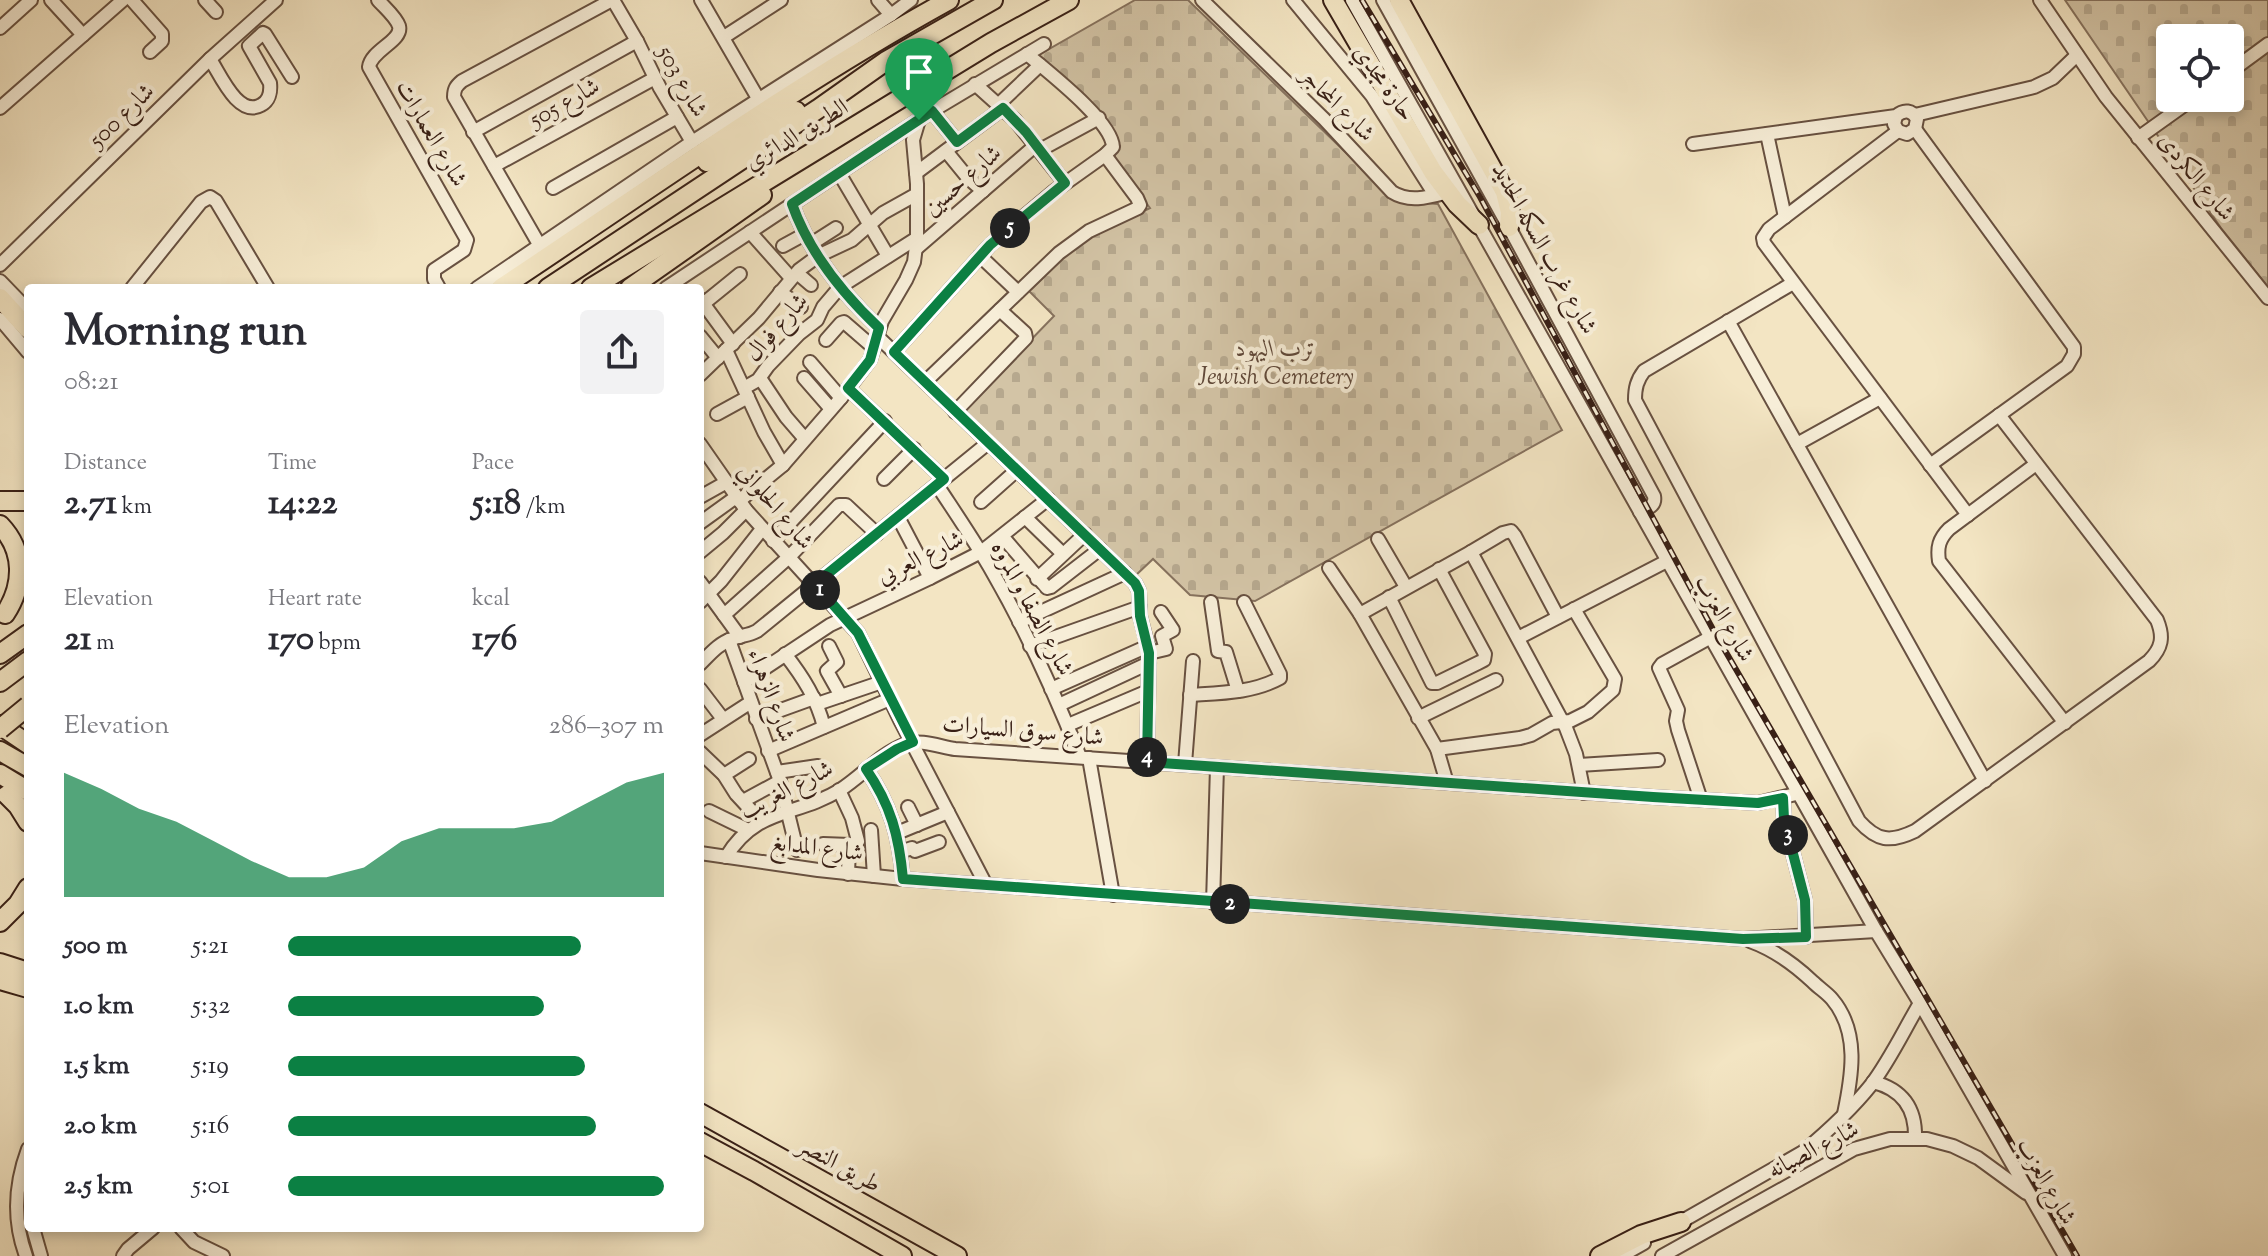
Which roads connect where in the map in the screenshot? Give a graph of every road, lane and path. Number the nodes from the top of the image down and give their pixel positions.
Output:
1 (31, 0) edge
2 (51, 0) edge
3 (123, 0) edge
4 (132, 0) edge
5 (205, 0) edge
6 (276, 0) edge
7 (378, 0) edge
8 (613, 0) edge
9 (701, 0) edge
10 (781, 0) edge
11 (878, 0) edge
12 (911, 0) edge
13 (949, 0) edge
14 (993, 0) edge
15 (1069, 0) edge
16 (1202, 0) edge
17 (1293, 0) edge
18 (1333, 0) edge
19 (1352, 0) edge
20 (1383, 0) edge
21 (1399, 0) edge
22 (2040, 0) edge
23 (216, 12) dead end
24 (891, 15) junction
25 (0, 28) edge
26 (83, 35) junction
27 (724, 37) junction
28 (637, 41) junction
29 (1044, 44) dead end
30 (2268, 44) edge
31 (150, 52) dead end
32 (1027, 54) junction
33 (2077, 55) junction
34 (210, 59) junction
35 (886, 61) junction
36 (2244, 62) edge
37 (1040, 65) junction
38 (292, 77) dead end
39 (655, 78) junction
40 (975, 84) junction
41 (906, 95) junction
42 (759, 100) junction
43 (1001, 106) junction
44 (0, 108) edge
45 (932, 111) junction
46 (2174, 112) edge
47 (1915, 115) junction
48 (1896, 116) junction
49 (677, 117) junction
50 (1099, 118) junction
51 (919, 120) junction
52 (1915, 129) junction
53 (1898, 131) junction
54 (473, 132) junction
55 (1767, 134) junction
56 (2138, 138) junction
57 (692, 142) junction
58 (957, 142) junction
59 (1693, 144) dead end
60 (1038, 147) junction
61 (946, 151) junction
62 (1105, 155) junction
63 (494, 166) junction
64 (839, 173) junction
65 (916, 173) junction
66 (1065, 183) junction
67 (553, 188) dead end
68 (983, 191) junction
69 (1447, 192) junction
70 (917, 194) junction
71 (629, 202) junction
72 (792, 204) junction
73 (1785, 217) junction
74 (869, 225) junction
75 (1479, 225) joint
76 (1509, 227) junction
77 (836, 228) dead end
78 (750, 232) junction
79 (808, 239) junction
80 (917, 243) junction
81 (540, 246) junction
82 (783, 246) dead end
83 (818, 256) junction
84 (888, 256) junction
85 (980, 256) junction
86 (0, 265) edge
87 (740, 274) dead end
88 (794, 276) junction
89 (683, 277) junction
90 (0, 281) edge
91 (1793, 283) junction
92 (135, 284) edge
93 (266, 284) edge
94 (437, 284) edge
95 (483, 284) edge
96 (507, 284) edge
97 (554, 284) edge
98 (598, 284) edge
99 (636, 284) edge
100 (672, 284) edge
101 (688, 284) edge
102 (811, 285) dead end
103 (840, 287) junction
104 (780, 292) junction
105 (1018, 292) junction
106 (0, 298) edge
107 (2268, 298) edge
108 (704, 301) edge
109 (24, 306) edge
110 (704, 306) edge
111 (801, 307) dead end
112 (1000, 310) junction
113 (0, 319) edge
114 (1728, 321) junction
115 (13, 333) edge
116 (877, 337) junction
117 (704, 338) edge
118 (826, 340) dead end
119 (726, 351) junction
120 (894, 352) junction
121 (810, 362) dead end
122 (704, 371) edge
123 (760, 378) junction
124 (804, 378) dead end
125 (925, 382) junction
126 (746, 392) junction
127 (845, 393) junction
128 (1880, 398) junction
129 (831, 409) junction
130 (955, 412) junction
131 (717, 414) dead end
132 (1999, 415) junction
133 (885, 421) junction
134 (805, 439) junction
135 (988, 443) junction
136 (1797, 444) junction
137 (914, 449) junction
138 (705, 463) edge
139 (2036, 464) junction
140 (783, 465) junction
141 (1930, 465) junction
142 (1017, 470) junction
143 (884, 479) dead end
144 (940, 482) junction
145 (725, 483) junction
146 (704, 495) edge
147 (1048, 499) junction
148 (0, 501) edge
149 (24, 501) edge
150 (981, 502) dead end
151 (740, 503) junction
152 (1640, 512) junction
153 (1968, 515) junction
154 (898, 517) junction
155 (1025, 517) junction
156 (704, 521) edge
157 (0, 525) edge
158 (762, 529) junction
159 (877, 534) junction
160 (1085, 534) junction
161 (1002, 536) junction
162 (1378, 539) dead end
163 (773, 541) junction
164 (704, 549) edge
165 (1100, 549) junction
166 (981, 552) junction
167 (1471, 552) junction
168 (1063, 554) junction
169 (789, 557) junction
170 (1667, 561) junction
171 (1329, 568) dead end
172 (1439, 569) junction
173 (1125, 573) junction
174 (930, 578) junction
175 (1041, 583) junction
176 (815, 584) junction
177 (1406, 587) junction
178 (1389, 597) junction
179 (704, 598) edge
180 (24, 602) edge
181 (1211, 602) dead end
182 (1244, 602) dead end
183 (1140, 607) junction
184 (1574, 609) junction
185 (1161, 612) dead end
186 (1360, 614) junction
187 (724, 615) junction
188 (3, 616) edge
189 (845, 617) junction
190 (1558, 617) junction
191 (1019, 622) junction
192 (24, 637) edge
193 (1711, 637) junction
194 (735, 638) junction
195 (1518, 638) junction
196 (829, 646) dead end
197 (1030, 646) junction
198 (0, 654) edge
199 (785, 654) junction
200 (1148, 654) junction
201 (704, 660) edge
202 (1193, 661) dead end
203 (24, 664) edge
204 (1496, 680) dead end
205 (0, 682) edge
206 (744, 682) junction
207 (882, 682) junction
208 (1051, 689) junction
209 (1148, 691) junction
210 (1238, 691) junction
211 (704, 694) edge
212 (1190, 695) junction
213 (841, 696) junction
214 (890, 699) junction
215 (816, 701) junction
216 (751, 702) junction
217 (1059, 705) junction
218 (24, 709) edge
219 (0, 713) edge
220 (1418, 718) junction
221 (723, 719) junction
222 (756, 719) junction
223 (1562, 721) junction
224 (2065, 723) junction
225 (1068, 725) junction
226 (0, 727) edge
227 (824, 727) junction
228 (24, 728) edge
229 (704, 732) edge
230 (24, 742) edge
231 (913, 742) junction
232 (1437, 749) junction
233 (0, 751) edge
234 (768, 751) junction
235 (704, 752) edge
236 (1084, 757) junction
237 (1658, 760) dead end
238 (1147, 762) junction
239 (1185, 764) junction
240 (24, 765) edge
241 (1579, 765) junction
242 (818, 766) dead end
243 (1217, 767) junction
244 (866, 769) junction
245 (0, 774) edge
246 (724, 775) junction
247 (778, 777) junction
248 (747, 778) dead end
249 (1985, 781) junction
250 (1447, 783) junction
251 (24, 789) edge
252 (839, 790) junction
253 (4, 793) edge
254 (1584, 793) junction
255 (1800, 793) junction
256 (1783, 798) junction
257 (1701, 800) junction
258 (743, 801) junction
259 (24, 805) edge
260 (908, 807) dead end
261 (709, 811) dead end
262 (788, 812) junction
263 (948, 812) junction
264 (24, 816) edge
265 (761, 821) junction
266 (917, 825) junction
267 (748, 830) junction
268 (871, 830) dead end
269 (897, 833) junction
270 (939, 842) dead end
271 (823, 844) dead end
272 (850, 845) junction
273 (797, 850) dead end
274 (900, 852) junction
275 (704, 854) edge
276 (726, 857) junction
277 (848, 874) junction
278 (874, 876) junction
279 (903, 879) junction
280 (986, 885) junction
281 (24, 894) edge
282 (1113, 895) junction
283 (1213, 903) junction
284 (0, 922) edge
285 (1876, 931) junction
286 (1806, 937) junction
287 (1743, 939) junction
288 (0, 963) edge
289 (24, 971) edge
290 (0, 980) edge
291 (24, 987) edge
292 (1920, 1003) junction
293 (1873, 1082) junction
294 (704, 1115) edge
295 (1844, 1115) junction
296 (1915, 1138) junction
297 (704, 1144) edge
298 (24, 1162) edge
299 (2031, 1197) junction
300 (1681, 1222) junction
301 (34, 1232) edge
302 (148, 1232) edge
303 (185, 1232) edge
304 (26, 1256) edge
305 (41, 1256) edge
306 (123, 1256) edge
307 (223, 1256) edge
308 (902, 1256) edge
309 (957, 1256) edge
310 (1600, 1256) edge
311 (1621, 1256) edge
312 (1662, 1256) edge
313 (2065, 1256) edge

1 - 25 street
2 - 26 street
3 - 26 street
4 - 31 street
5 - 23 street
6 - 34 street, شارع 500
7 - 94 street, شارع العمارات
8 - 28 street, شارع 503
8 - 54 street
9 - 27 street
10 - 27 street
11 - 24 street
12 - 24 street
13 - 71 highway
14 - 35 highway, الطريق الدائري
15 - 41 highway, الطريق الدائري
16 - 69 street, شارع المحاجر
17 - 69 street, حارة مجدي
18 - 69 highway
19 - 69 street
20 - 76 street, شارع غرب السكه الحديد
21 - 76 highway
22 - 33 street, شارع الكردى
24 - 42 street
26 - 44 street
27 - 42 street
28 - 39 street, شارع 503
28 - 54 street
29 - 32 street
30 - 36 street
32 - 37 street
32 - 40 street
33 - 47 street
33 - 56 street, شارع الكردى
34 - 38 street
34 - 86 street, شارع 500
35 - 71 highway
35 - 97 highway, الطريق الدائري
37 - 43 street
37 - 50 street
39 - 49 street, شارع 503
39 - 63 street, شارع 505
40 - 43 street
40 - 45 street
41 - 98 highway, الطريق الدائري
41 - 99 highway
42 - 57 street
43 - 58 street
43 - 60 street
45 - 51 street
45 - 58 street
46 - 56 street
47 - 48 street
47 - 52 street
48 - 53 street
48 - 55 street
49 - 57 street, شارع 503
49 - 67 street
50 - 60 street, شارع حسين
50 - 62 street
51 - 64 street
51 - 65 street
52 - 53 street
52 - 132 street
53 - 73 street
54 - 63 street
55 - 59 street
55 - 73 street
56 - 107 street, شارع الكردى
57 - 81 street
58 - 61 street
60 - 66 street
60 - 68 street, شارع حسين
61 - 65 street
61 - 68 street
62 - 66 street
62 - 105 street
63 - 81 street
64 - 72 street
64 - 74 street
65 - 70 street
66 - 85 street
68 - 80 street, شارع حسين
69 - 75 highway
70 - 74 street
70 - 80 street
71 - 96 highway
72 - 78 street
72 - 79 street
73 - 91 street
74 - 83 street
74 - 84 street
75 - 152 street, شارع العزب
76 - 152 street, شارع غرب السكه الحديد
77 - 79 street
78 - 88 street
78 - 89 street
79 - 82 street
79 - 83 street
80 - 84 street, شارع فوال
80 - 116 street
81 - 95 street
83 - 88 street
83 - 103 street
84 - 103 street, شارع فوال
85 - 105 street
85 - 120 street
87 - 108 street
88 - 102 street
88 - 104 street
89 - 100 street
89 - 101 street
90 - 109 street
91 - 114 street
91 - 128 street
92 - 93 street
103 - 116 street
103 - 123 street, شارع فوال
104 - 111 street
104 - 119 street
105 - 112 street
106 - 115 highway
110 - 119 street
112 - 125 street
112 - 130 street
113 - 115 street
114 - 136 street
114 - 249 street
116 - 118 street
116 - 120 street
116 - 127 street
117 - 119 street
119 - 122 street
119 - 126 street
120 - 125 street
121 - 127 street, شارع الصفا و المروه
123 - 126 street, شارع فوال
123 - 134 street
124 - 129 street
125 - 130 street
126 - 131 street, شارع فوال
126 - 140 street
127 - 129 street
127 - 133 street, شارع الصفا و المروه
128 - 136 street
128 - 141 street
129 - 134 street
130 - 135 street
132 - 139 street
132 - 141 street
133 - 137 street, شارع الصفا و المروه
133 - 163 street
134 - 140 street
135 - 142 street
135 - 144 street
136 - 249 street
137 - 143 street
137 - 144 street, شارع الصفا و المروه
138 - 145 street, شارع الحلواني
139 - 153 street
139 - 224 street
140 - 151 street
141 - 153 street
142 - 147 street
142 - 150 street
144 - 154 street
144 - 166 street, شارع الصفا و المروه
145 - 146 street
145 - 151 street, شارع الحلواني
147 - 155 street, شارع العربي
147 - 160 street
148 - 149 highway
151 - 156 street
151 - 158 street, شارع الحلواني
151 - 164 street
152 - 170 street, شارع العزب
153 - 224 street
154 - 159 street
154 - 174 street
155 - 161 street, شارع العربي
155 - 168 street
157 - 188 highway
158 - 163 street, شارع الحلواني
158 - 179 street
159 - 169 street
159 - 176 street
160 - 165 street
160 - 168 street
161 - 166 street, شارع العربي
161 - 175 street
162 - 177 street
163 - 169 street, شارع الحلواني
165 - 173 street
165 - 175 street
166 - 174 street, شارع العربي
166 - 191 street, شارع الصفا و المروه
167 - 172 street
167 - 190 street
167 - 195 street
168 - 175 street
169 - 176 street, شارع الحلواني
169 - 187 street
170 - 184 street
170 - 193 street, شارع العزب
171 - 186 street
172 - 177 street
172 - 178 street
173 - 183 street
173 - 191 street
174 - 189 street, شارع العربي
176 - 189 street, شارع الحلواني
176 - 194 street
177 - 178 street
178 - 186 street
179 - 187 street, شارع الزهراء
180 - 188 highway
181 - 210 street
182 - 210 street
183 - 197 street
183 - 200 street
184 - 190 street
184 - 223 street
185 - 200 street
186 - 220 street
187 - 194 street, شارع الزهراء
189 - 199 street, شارع العربي
189 - 207 street, شارع الحلواني
190 - 195 street
191 - 197 street, شارع الصفا و المروه
192 - 198 highway
193 - 255 street, شارع العزب
193 - 257 street
194 - 201 street
194 - 206 street, شارع الزهراء
195 - 223 street
196 - 213 street
197 - 208 street, شارع الصفا و المروه
199 - 206 street, شارع العربي
199 - 215 street
200 - 208 street
200 - 209 street
200 - 217 street
202 - 212 street
203 - 205 highway
204 - 220 street
206 - 216 street, شارع الزهراء
207 - 213 street
207 - 214 street, شارع الحلواني
208 - 217 street, شارع الصفا و المروه
209 - 225 street
209 - 238 street
210 - 212 street
211 - 221 street
212 - 239 street
213 - 215 street
214 - 227 street
214 - 231 street, شارع الحلواني
215 - 222 street
215 - 227 street
216 - 221 street
216 - 222 street, شارع الزهراء
217 - 225 street, شارع الصفا و المروه
218 - 226 highway, bridge
219 - 228 highway
220 - 232 street
221 - 229 street
222 - 234 street, شارع الزهراء
223 - 232 street
223 - 241 street
224 - 249 street
225 - 236 street, شارع الصفا و المروه
226 - 230 highway
227 - 234 street
231 - 236 street, شارع سوق السيارات
231 - 244 street, شارع الغريب
231 - 263 street, شارع الحلواني
232 - 250 street
233 - 240 highway
234 - 247 street, شارع الزهراء
235 - 246 street
236 - 238 street, شارع سوق السيارات
236 - 282 street, شارع الصفا و المروه
237 - 241 street
238 - 239 street, شارع سوق السيارات
239 - 243 street, شارع سوق السيارات
241 - 254 street
242 - 247 street
243 - 250 street, شارع سوق السيارات
243 - 283 street
244 - 252 street, شارع الغريب
244 - 269 street
245 - 251 highway
246 - 248 street
246 - 258 street
247 - 258 street
247 - 262 street, شارع الزهراء
250 - 254 street, شارع سوق السيارات
252 - 262 street, شارع الغريب
252 - 272 street
253 - 259 highway
253 - 264 highway
254 - 257 street, شارع سوق السيارات
255 - 256 street, شارع سوق السيارات
255 - 285 street, شارع العزب
256 - 257 street, شارع سوق السيارات
256 - 286 street
258 - 265 street
260 - 266 street
261 - 267 street
262 - 265 street, شارع الغريب
262 - 273 street, شارع الزهراء
263 - 266 street
263 - 280 street, شارع الحلواني
265 - 267 street, شارع الغريب
266 - 269 street
267 - 276 street, شارع الغريب
268 - 278 street
269 - 274 street
270 - 274 street
271 - 272 street
272 - 277 street
274 - 279 street
275 - 276 street, شارع المدابغ
276 - 277 street, شارع المدابغ
277 - 278 street, شارع المدابغ
278 - 279 street, شارع المدابغ
279 - 280 street, شارع المدابغ
280 - 282 street, شارع المدابغ
281 - 284 highway
282 - 283 street, شارع المدابغ
283 - 287 street, شارع المدابغ
285 - 286 street, شارع المدابغ
285 - 292 street, شارع العزب
286 - 287 street, شارع المدابغ
287 - 295 street, شارع المدابغ
288 - 289 highway
290 - 291 highway
292 - 293 street, شارع الصيانه
292 - 299 street, شارع العزب
293 - 295 street, شارع الصيانه
293 - 296 street
294 - 309 highway, طريق النصر
295 - 300 street, شارع الصيانه
296 - 299 street, شارع الصيانه
296 - 312 street, شارع الصيانه
297 - 308 highway, طريق النصر
298 - 304 street
299 - 313 street, شارع العزب
300 - 310 highway
300 - 311 street, شارع الصيانه
301 - 305 street
302 - 306 street
303 - 307 street

